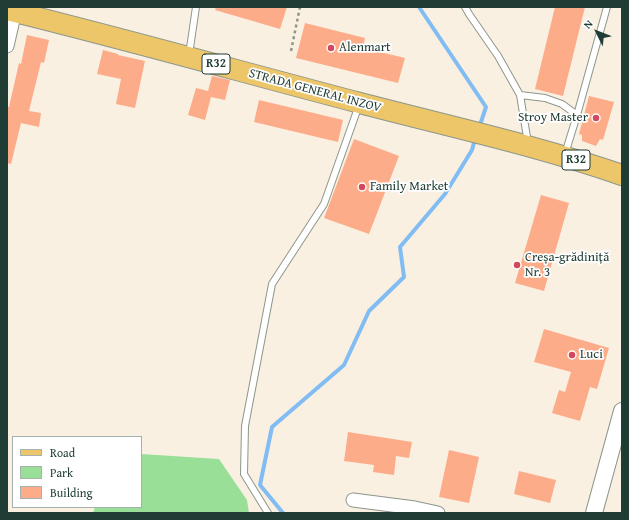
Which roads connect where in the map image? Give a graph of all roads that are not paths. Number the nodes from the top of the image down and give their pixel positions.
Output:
1 (196, 7) edge
2 (466, 7) edge
3 (606, 7) edge
4 (11, 11) edge
5 (7, 46) edge
6 (188, 57) junction
7 (520, 95) junction
8 (360, 103) junction
9 (577, 115) junction
10 (529, 146) junction
11 (564, 156) junction
12 (622, 175) edge
13 (622, 411) edge
14 (353, 500) dead end
15 (268, 513) edge
16 (438, 513) edge
17 (594, 513) edge

1 - 6 lane
2 - 7 lane
3 - 9 lane
4 - 5 street
4 - 6 main road, STRADA GENERAL INZOV / R32
6 - 8 main road, STRADA GENERAL INZOV / R32
7 - 9 lane
7 - 10 lane
8 - 10 main road, STRADA GENERAL INZOV / R32
8 - 15 lane
9 - 11 lane
10 - 11 main road, STRADA GENERAL INZOV / R32
11 - 12 main road, STRADA GENERAL INZOV / R32
13 - 17 street
14 - 16 street

